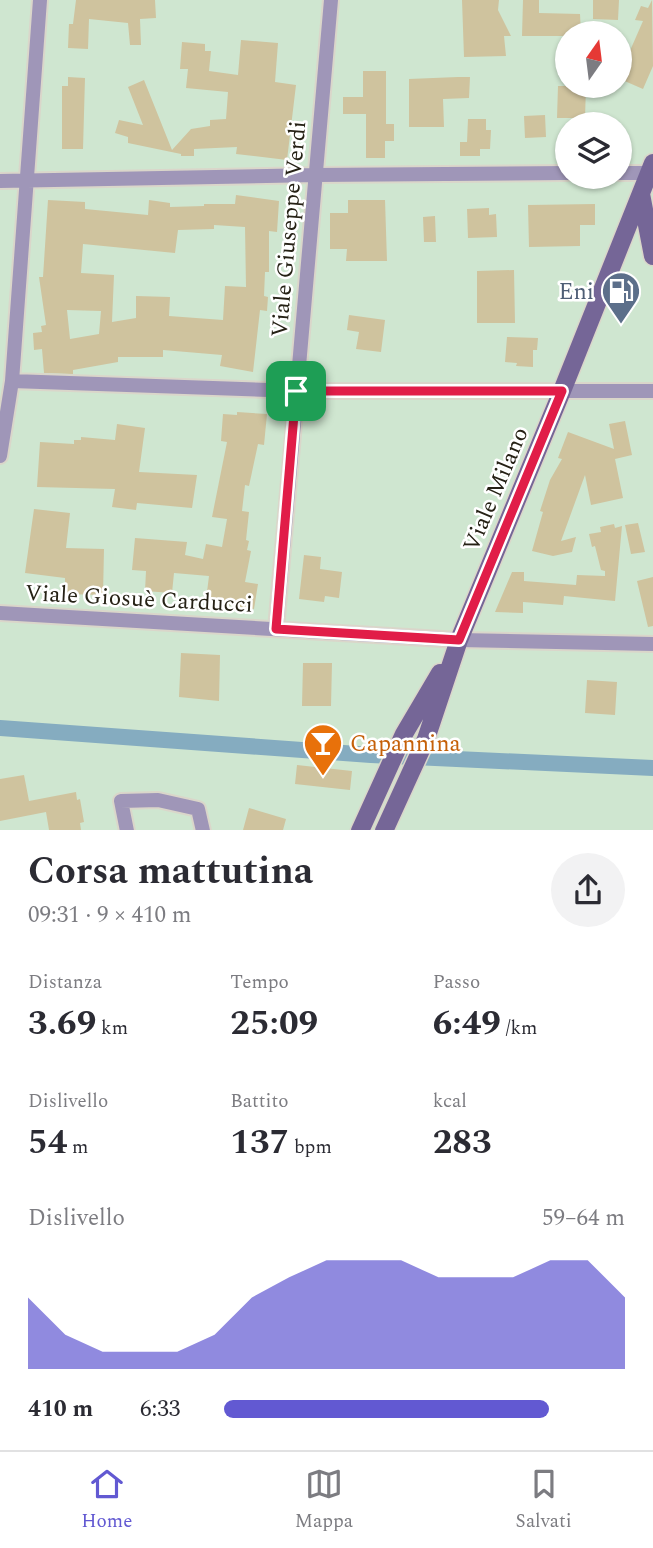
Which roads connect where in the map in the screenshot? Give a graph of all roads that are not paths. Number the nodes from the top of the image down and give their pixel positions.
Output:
1 (40, 0) edge
2 (331, 0) edge
3 (652, 169) edge
4 (632, 172) edge
5 (555, 173) edge
6 (316, 175) junction
7 (0, 181) edge
8 (29, 181) junction
9 (641, 194) junction
10 (624, 235) junction
11 (649, 236) junction
12 (653, 256) edge
13 (12, 381) junction
14 (296, 391) junction
15 (562, 391) junction
16 (653, 391) edge
17 (0, 456) edge
18 (0, 613) edge
19 (276, 629) junction
20 (459, 640) junction
21 (653, 644) edge
22 (127, 830) edge
23 (203, 830) edge
24 (360, 830) edge
25 (384, 830) edge

1 - 8 street
2 - 6 street, Viale Giuseppe Verdi
3 - 4 street
3 - 9 street, Viale Milano
5 - 6 street
6 - 8 street
6 - 14 street, Viale Giuseppe Verdi
7 - 8 street
8 - 13 street
9 - 10 street, Viale Milano
9 - 11 street
10 - 11 street
10 - 15 street, Viale Milano
11 - 12 street
13 - 14 street
13 - 17 street
14 - 15 street
14 - 19 street, Viale Giuseppe Verdi
15 - 16 street
15 - 20 street, Viale Milano
18 - 19 street, Viale Giosuè Carducci
19 - 20 street, Viale Giosuè Carducci
20 - 21 street, Viale Giosuè Carducci
20 - 24 street, Viale Milano
20 - 25 street, Viale Milano
22 - 23 street

